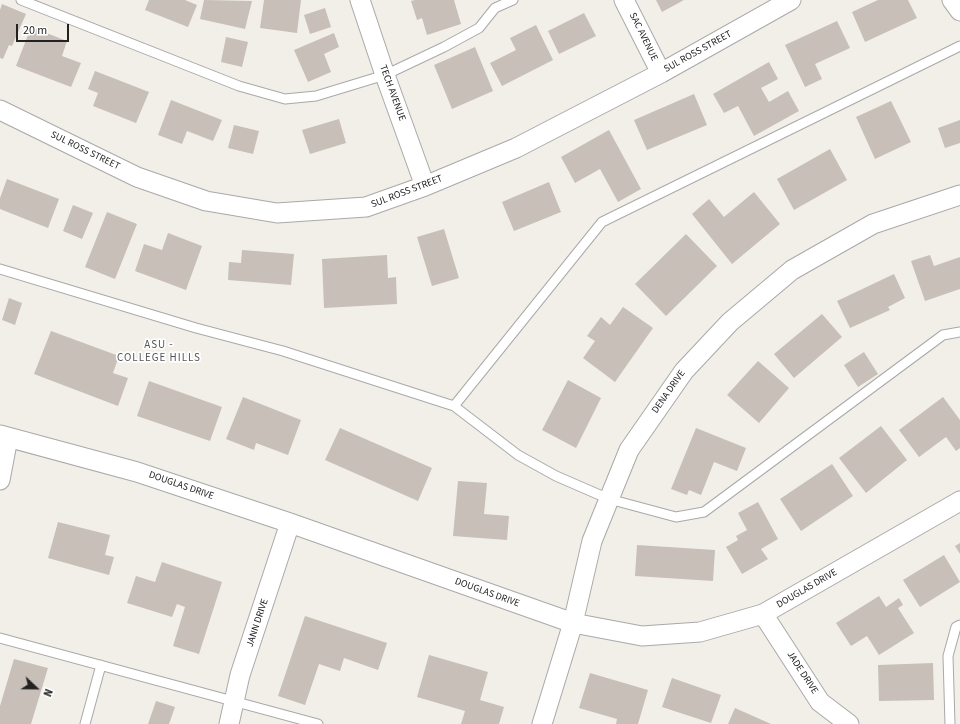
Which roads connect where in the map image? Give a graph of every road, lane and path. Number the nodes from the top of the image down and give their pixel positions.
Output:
1 (21, 0) edge
2 (360, 0) edge
3 (513, 0) edge
4 (624, 0) edge
5 (791, 0) edge
6 (952, 0) edge
7 (502, 2) edge
8 (960, 11) edge
9 (960, 46) edge
10 (385, 74) junction
11 (661, 74) junction
12 (0, 110) edge
13 (425, 186) junction
14 (960, 195) edge
15 (0, 269) edge
16 (960, 332) edge
17 (454, 406) junction
18 (4, 436) edge
19 (0, 480) edge
20 (609, 499) junction
21 (960, 501) edge
22 (290, 523) junction
23 (763, 614) junction
24 (573, 623) junction
25 (960, 625) edge
26 (0, 638) edge
27 (101, 666) junction
28 (234, 702) junction
29 (85, 724) edge
30 (229, 724) edge
31 (318, 724) edge
32 (542, 724) edge
33 (849, 724) edge
34 (950, 724) edge

1 - 10 lane
2 - 10 street, TECH AVENUE
3 - 7 lane
4 - 11 street, SAC AVENUE
5 - 11 street, SUL ROSS STREET
6 - 8 street
7 - 10 lane
9 - 17 lane
10 - 13 street, TECH AVENUE
11 - 13 street, SUL ROSS STREET
12 - 13 street, SUL ROSS STREET
14 - 20 street, DENA DRIVE
15 - 17 lane
16 - 20 lane
17 - 20 lane
18 - 19 street
18 - 22 street, DOUGLAS DRIVE
20 - 24 street, DENA DRIVE
21 - 23 street, DOUGLAS DRIVE
22 - 24 street, DOUGLAS DRIVE
22 - 28 street, JANN DRIVE
23 - 24 street, DOUGLAS DRIVE
23 - 33 street, JADE DRIVE
24 - 32 street, DENA DRIVE
25 - 34 lane
26 - 27 lane
27 - 28 lane
27 - 29 lane
28 - 30 street, JANN DRIVE
28 - 31 lane

